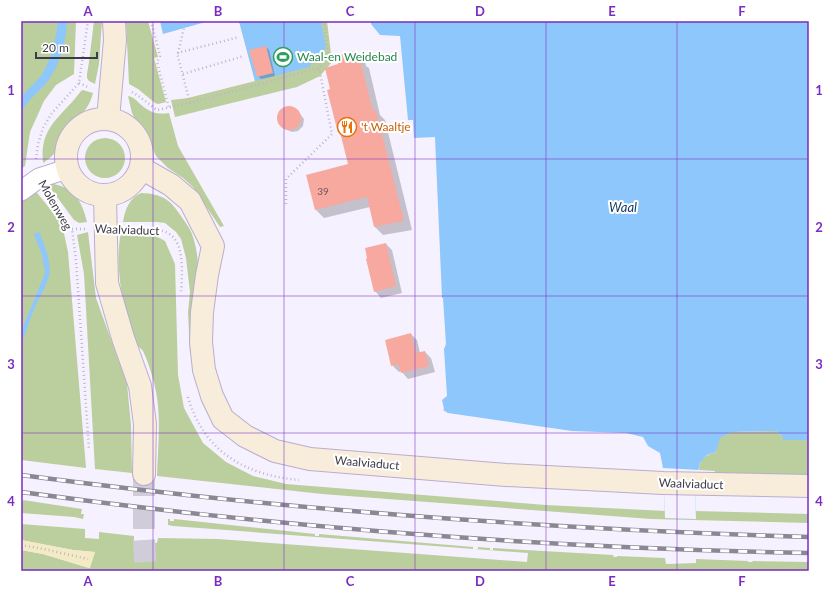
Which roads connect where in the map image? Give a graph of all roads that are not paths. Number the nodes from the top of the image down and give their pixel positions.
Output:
1 (114, 21) edge
2 (108, 119) junction
3 (141, 168) junction
4 (67, 169) junction
5 (21, 191) edge
6 (105, 196) junction
7 (144, 474) tunnel mouth
8 (809, 486) edge

1 - 2 street
2 - 3 street
2 - 4 street
3 - 6 street
3 - 8 street, Waalviaduct
4 - 5 street
4 - 6 street
6 - 7 street

